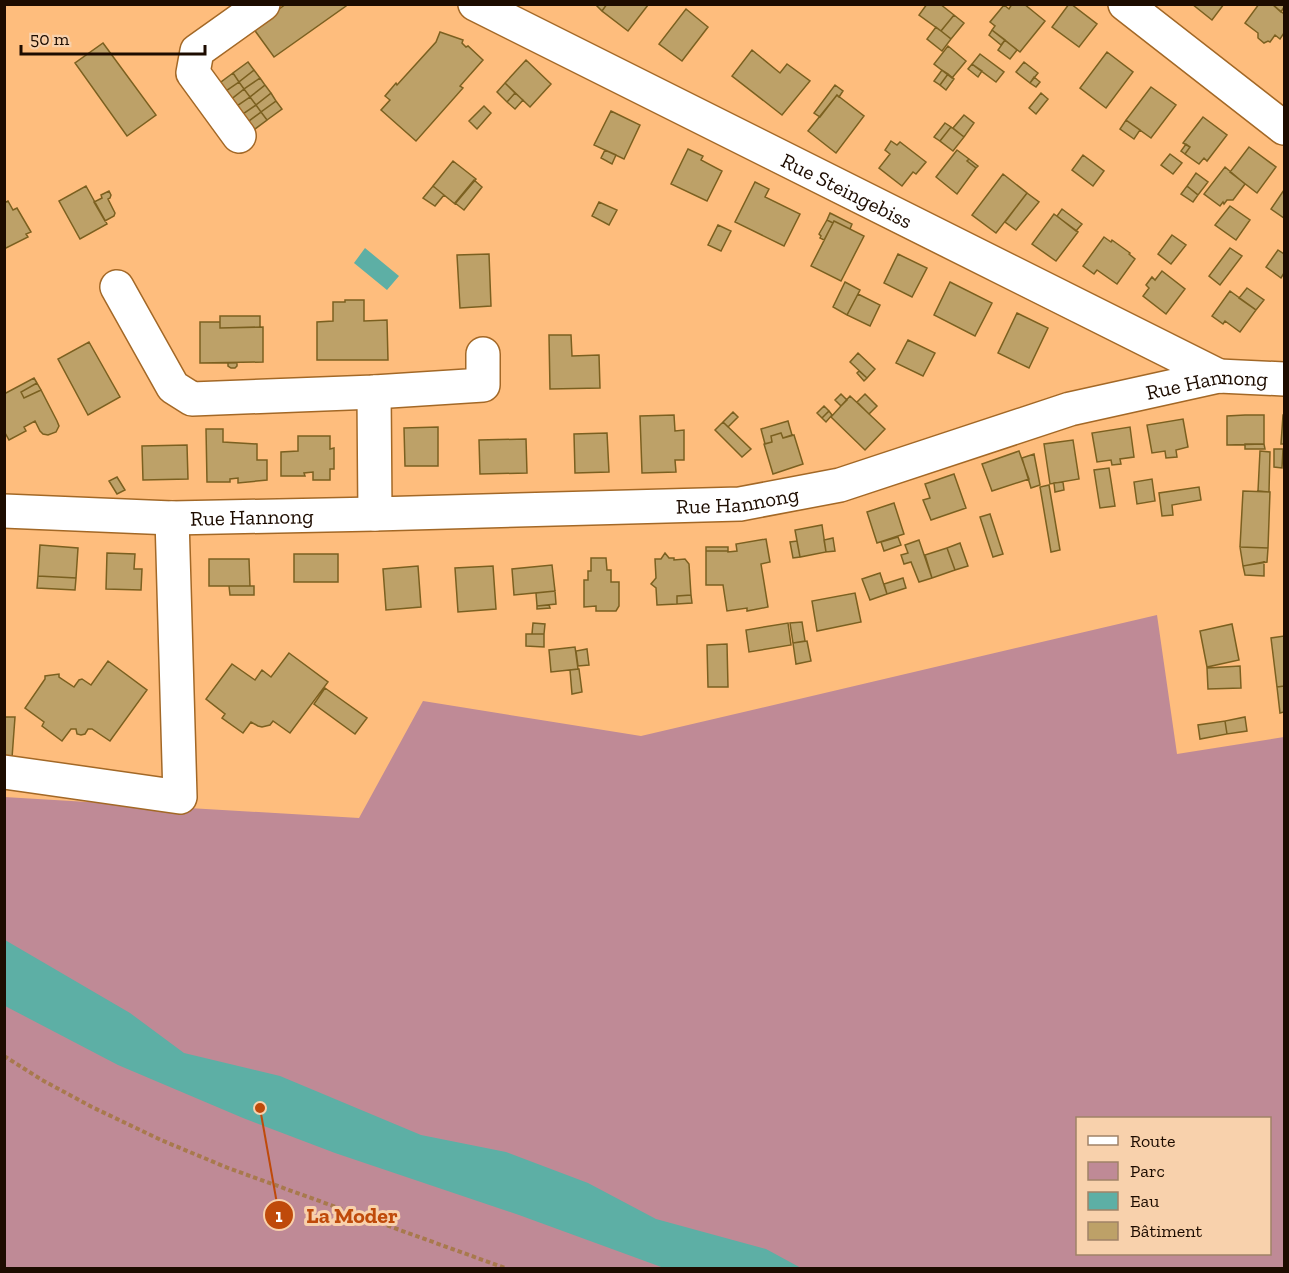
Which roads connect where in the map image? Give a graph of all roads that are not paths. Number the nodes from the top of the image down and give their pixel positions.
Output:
1 (263, 4) edge
2 (475, 4) edge
3 (1125, 4) edge
4 (1284, 128) edge
5 (239, 136) dead end
6 (117, 287) dead end
7 (483, 354) dead end
8 (1219, 376) junction
9 (1284, 379) edge
10 (374, 392) junction
11 (4, 511) edge
12 (375, 514) junction
13 (172, 518) junction
14 (4, 772) edge

1 - 5 street
2 - 8 street, Rue Steingebiss
3 - 4 street
6 - 10 street
7 - 10 street
8 - 9 street, Rue Hannong
8 - 12 street, Rue Hannong
10 - 12 street
11 - 13 street, Rue Hannong
12 - 13 street, Rue Hannong
13 - 14 street, Rue Hannong

